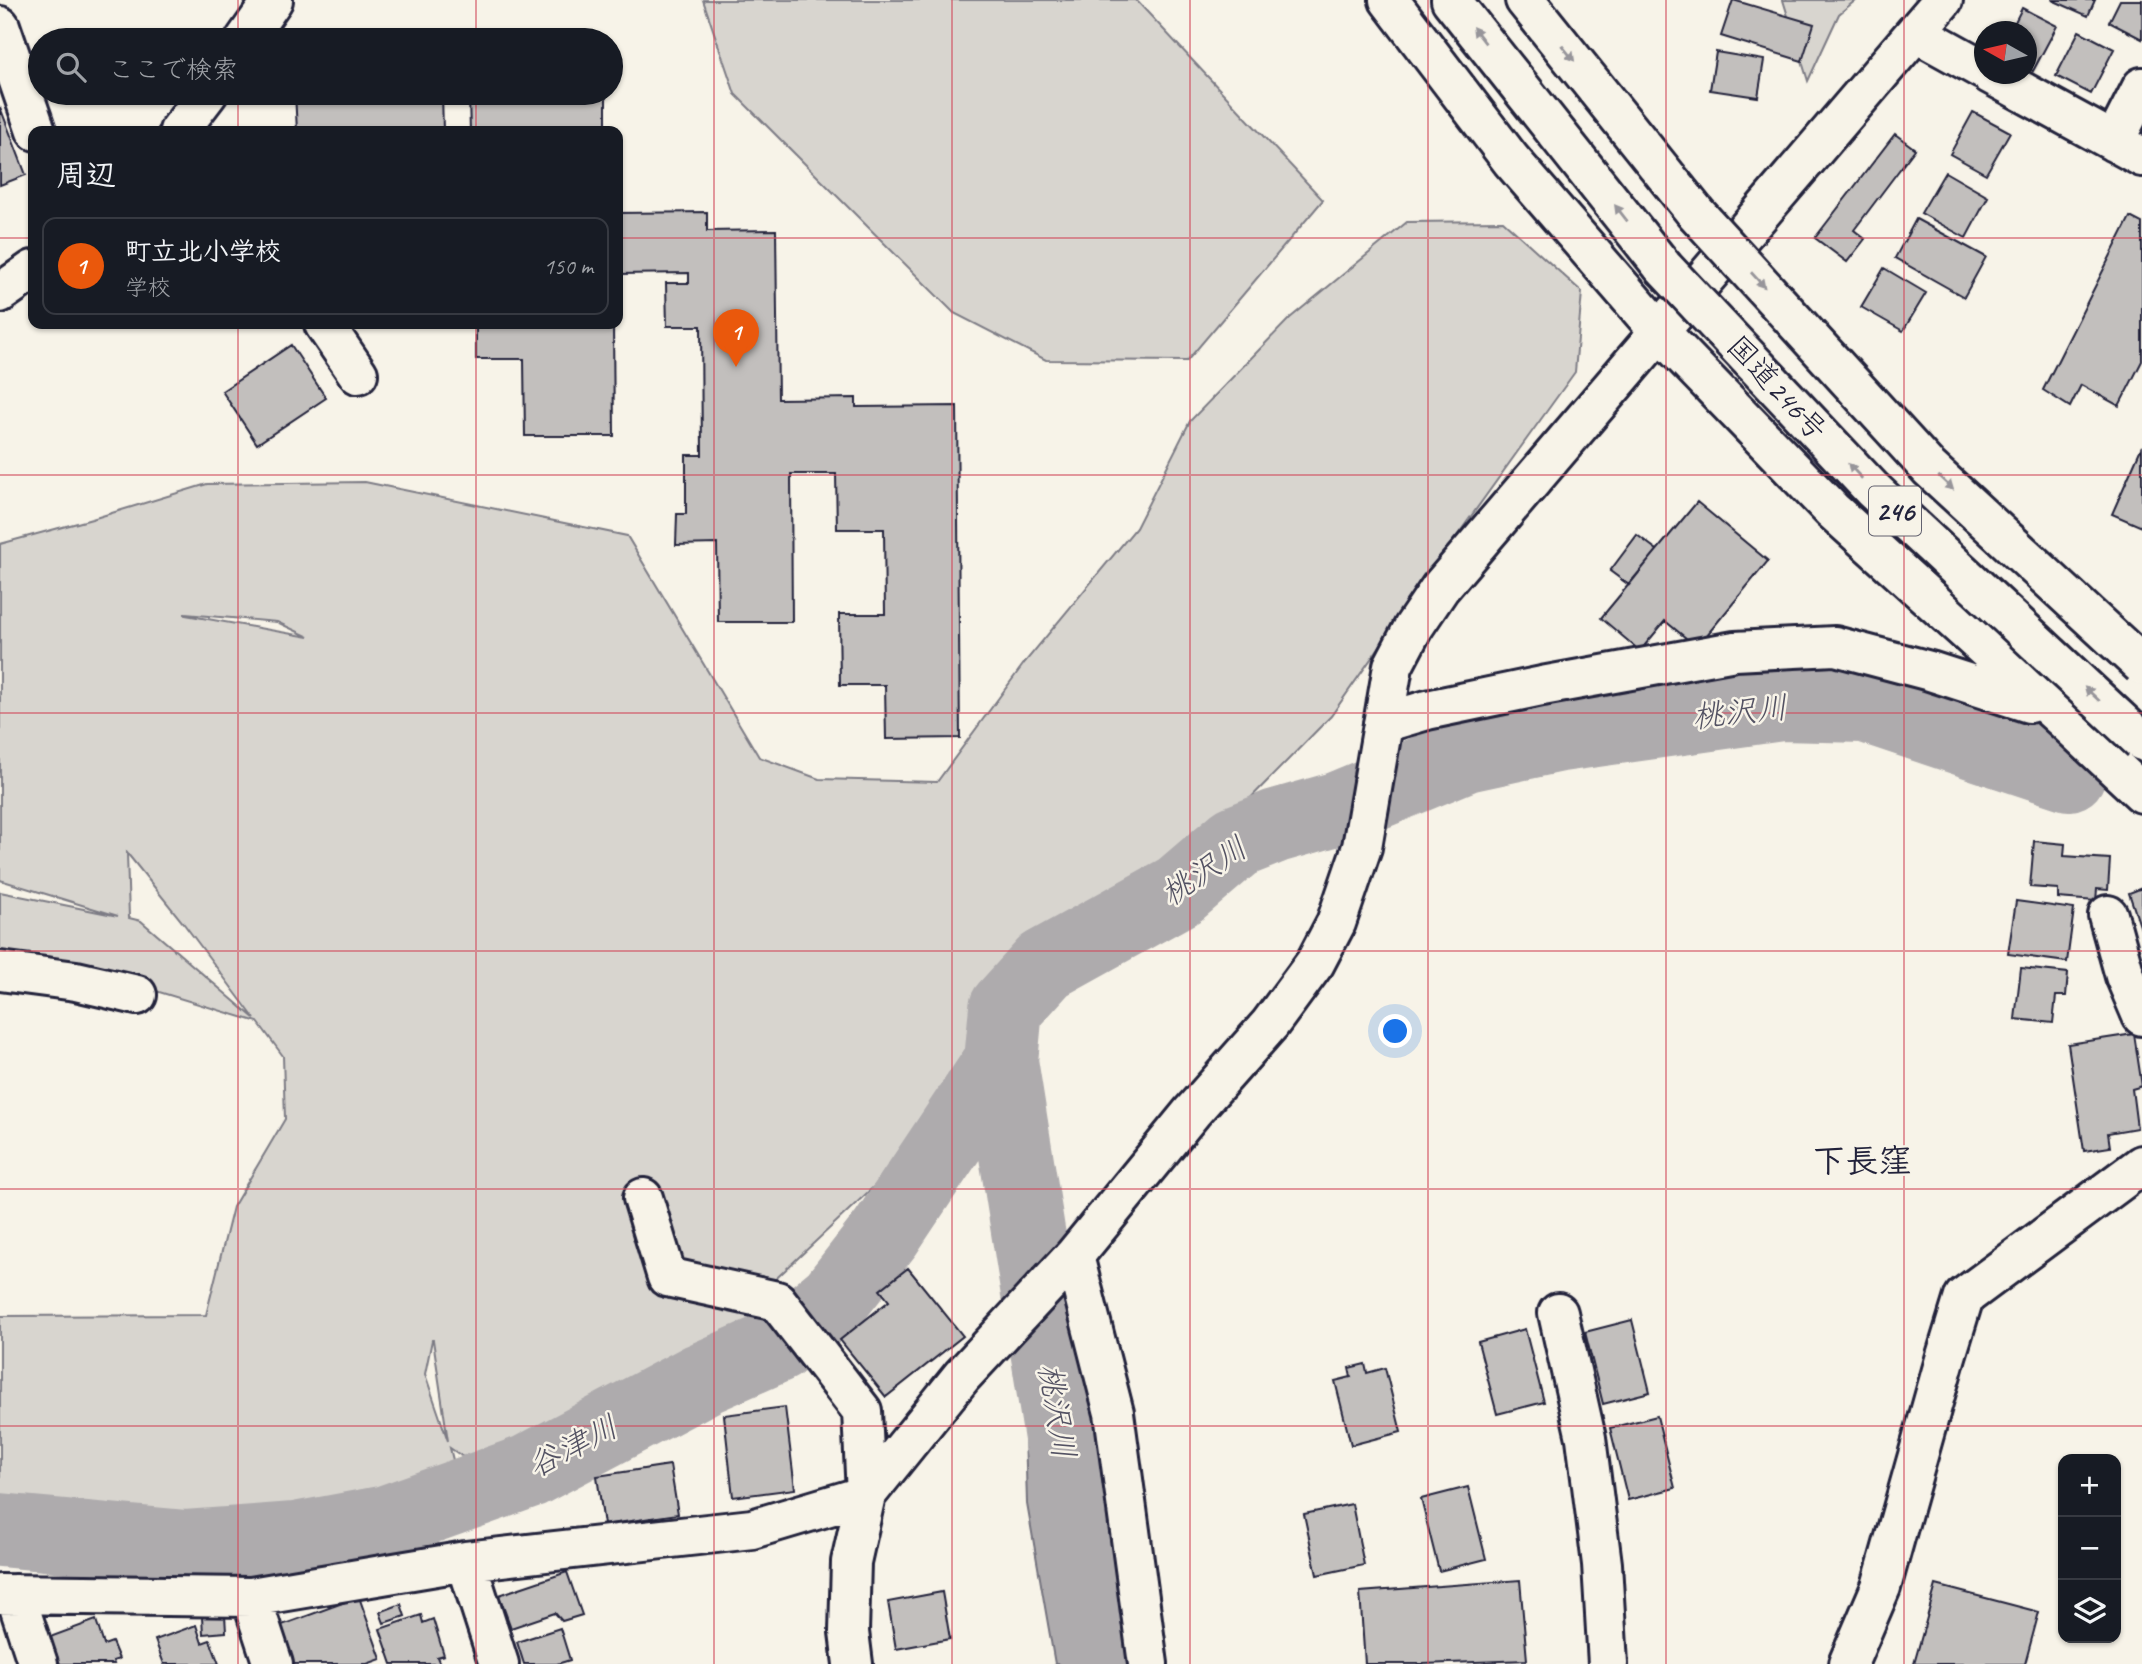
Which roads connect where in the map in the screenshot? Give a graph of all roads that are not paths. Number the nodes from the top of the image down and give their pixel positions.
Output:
1 (273, 0) edge
2 (1389, 0) edge
3 (1451, 0) edge
4 (1525, 0) edge
5 (1943, 0) edge
6 (0, 26) edge
7 (253, 28) edge
8 (1917, 33) junction
9 (1974, 65) edge
10 (2008, 84) edge
11 (2142, 87) edge
12 (34, 126) edge
13 (2128, 150) edge
14 (28, 273) edge
15 (0, 293) edge
16 (327, 329) edge
17 (1659, 331) junction
18 (358, 374) dead end
19 (2142, 664) edge
20 (2029, 703) dead end
21 (1381, 732) junction
22 (2142, 741) edge
23 (2142, 793) edge
24 (2108, 915) dead end
25 (0, 971) edge
26 (136, 996) dead end
27 (2142, 1016) edge
28 (2142, 1165) edge
29 (643, 1198) dead end
30 (1074, 1256) junction
31 (1558, 1313) dead end
32 (866, 1495) junction
33 (466, 1561) junction
34 (8, 1594) edge
35 (251, 1597) junction
36 (38, 1664) edge
37 (273, 1664) edge
38 (499, 1664) edge
39 (853, 1664) edge
40 (1148, 1664) edge
41 (1608, 1664) edge
42 (1848, 1664) edge

1 - 7 main road
2 - 17 main road
22 -> 3 main road, 国道246号 / 246, bridge
4 -> 19 main road, 国道246号 / 246, bridge
5 - 8 main road
6 - 12 main road
8 - 9 main road
8 - 17 main road
10 - 13 main road
11 - 13 main road
14 - 15 main road
16 - 18 main road
17 - 21 main road
17 - 23 main road
20 - 21 main road
21 - 30 main road
24 - 27 main road
25 - 26 main road
28 - 42 main road
29 - 32 main road
30 - 32 main road
30 - 40 main road
31 - 41 main road
32 - 33 main road
32 - 39 main road
33 - 35 main road
33 - 38 main road
34 - 35 main road
34 - 36 main road
35 - 37 main road

